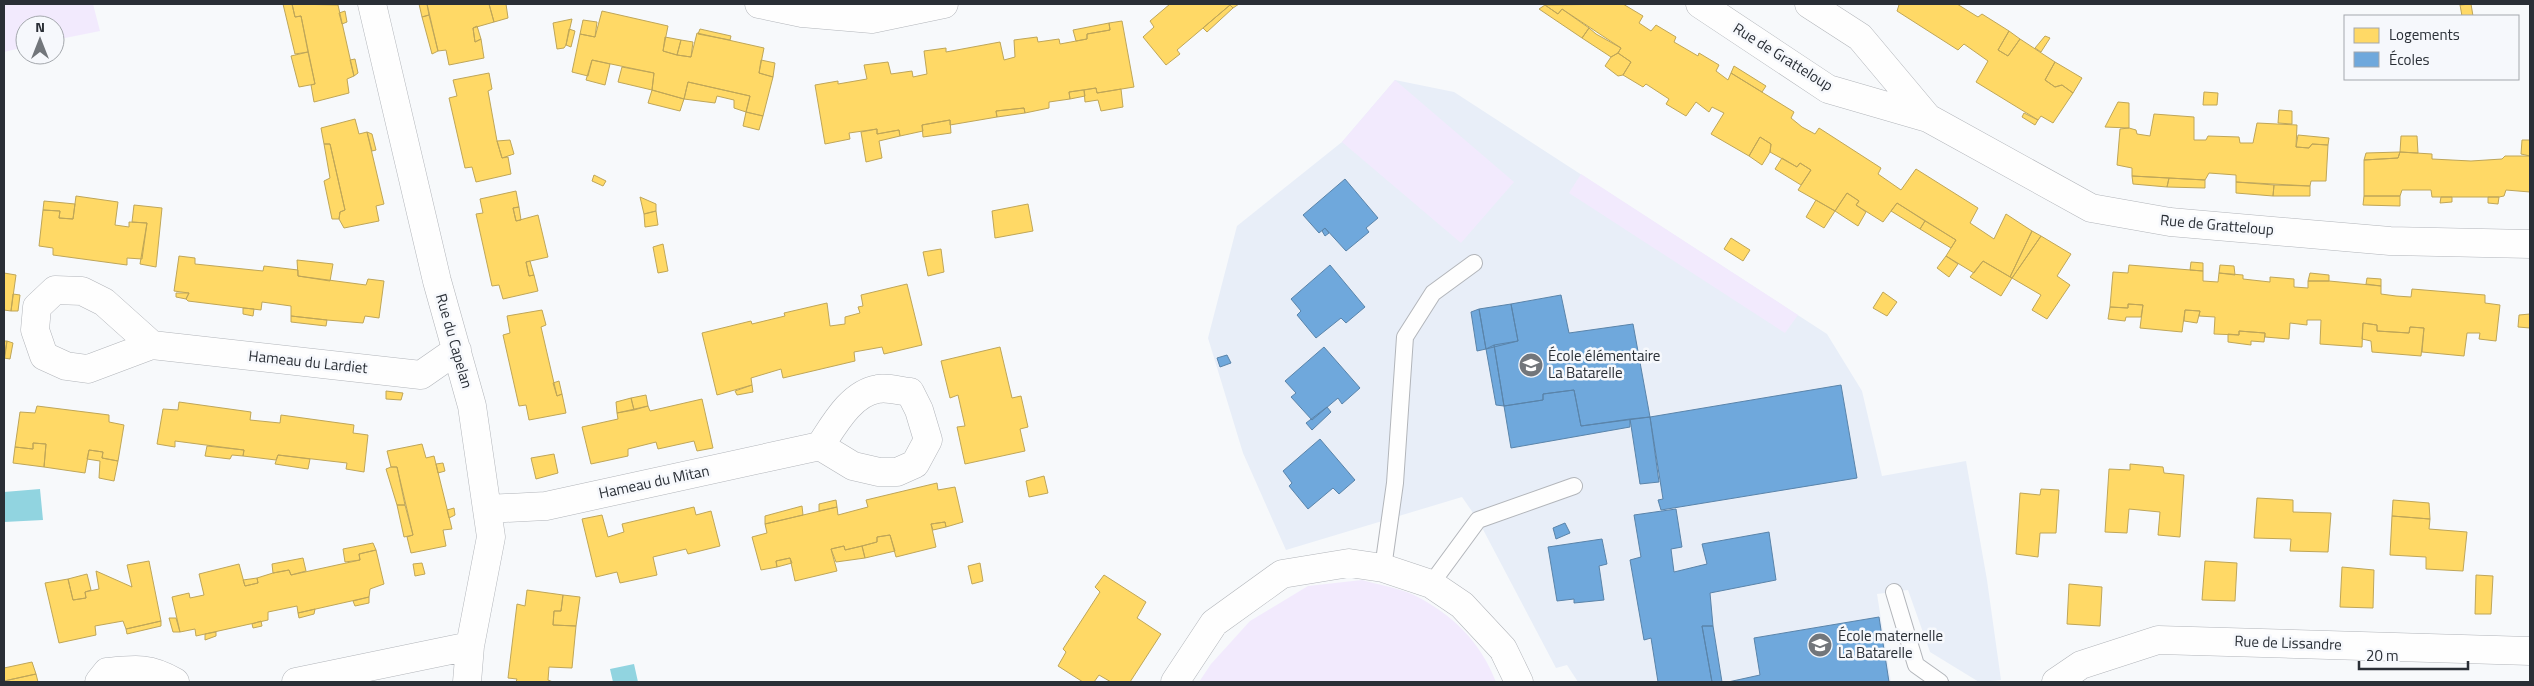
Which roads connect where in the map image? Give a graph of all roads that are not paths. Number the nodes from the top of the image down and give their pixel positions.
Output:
1 (372, 4) edge
2 (759, 4) edge
3 (944, 4) edge
4 (1700, 4) edge
5 (1809, 4) edge
6 (802, 8) edge
7 (1928, 118) junction
8 (2530, 244) edge
9 (1474, 263) dead end
10 (152, 346) dead end
11 (456, 350) junction
12 (820, 446) dead end
13 (1574, 486) dead end
14 (487, 509) junction
15 (1383, 568) junction
16 (1431, 584) junction
17 (1894, 592) dead end
18 (470, 646) junction
19 (2530, 652) edge
20 (99, 682) edge
21 (175, 682) edge
22 (296, 682) edge
23 (467, 682) edge
24 (1175, 682) edge
25 (1519, 682) edge
26 (1940, 682) edge
27 (2056, 682) edge

1 - 11 street, Rue du Capelan
2 - 6 street
3 - 6 street
4 - 7 street, Rue de Gratteloup
5 - 7 street, Rue de Gratteloup
7 - 8 street, Rue de Gratteloup
9 - 15 lane
10 - 11 street, Hameau du Lardiet
11 - 14 street, Rue du Capelan
12 - 14 street, Hameau du Mitan
13 - 16 lane
14 - 18 street, Rue du Capelan
15 - 16 street
15 - 24 street
16 - 25 street
17 - 26 lane
18 - 22 street
18 - 23 street, Rue du Capelan
19 - 27 street, Rue de Lissandre
20 - 21 street

